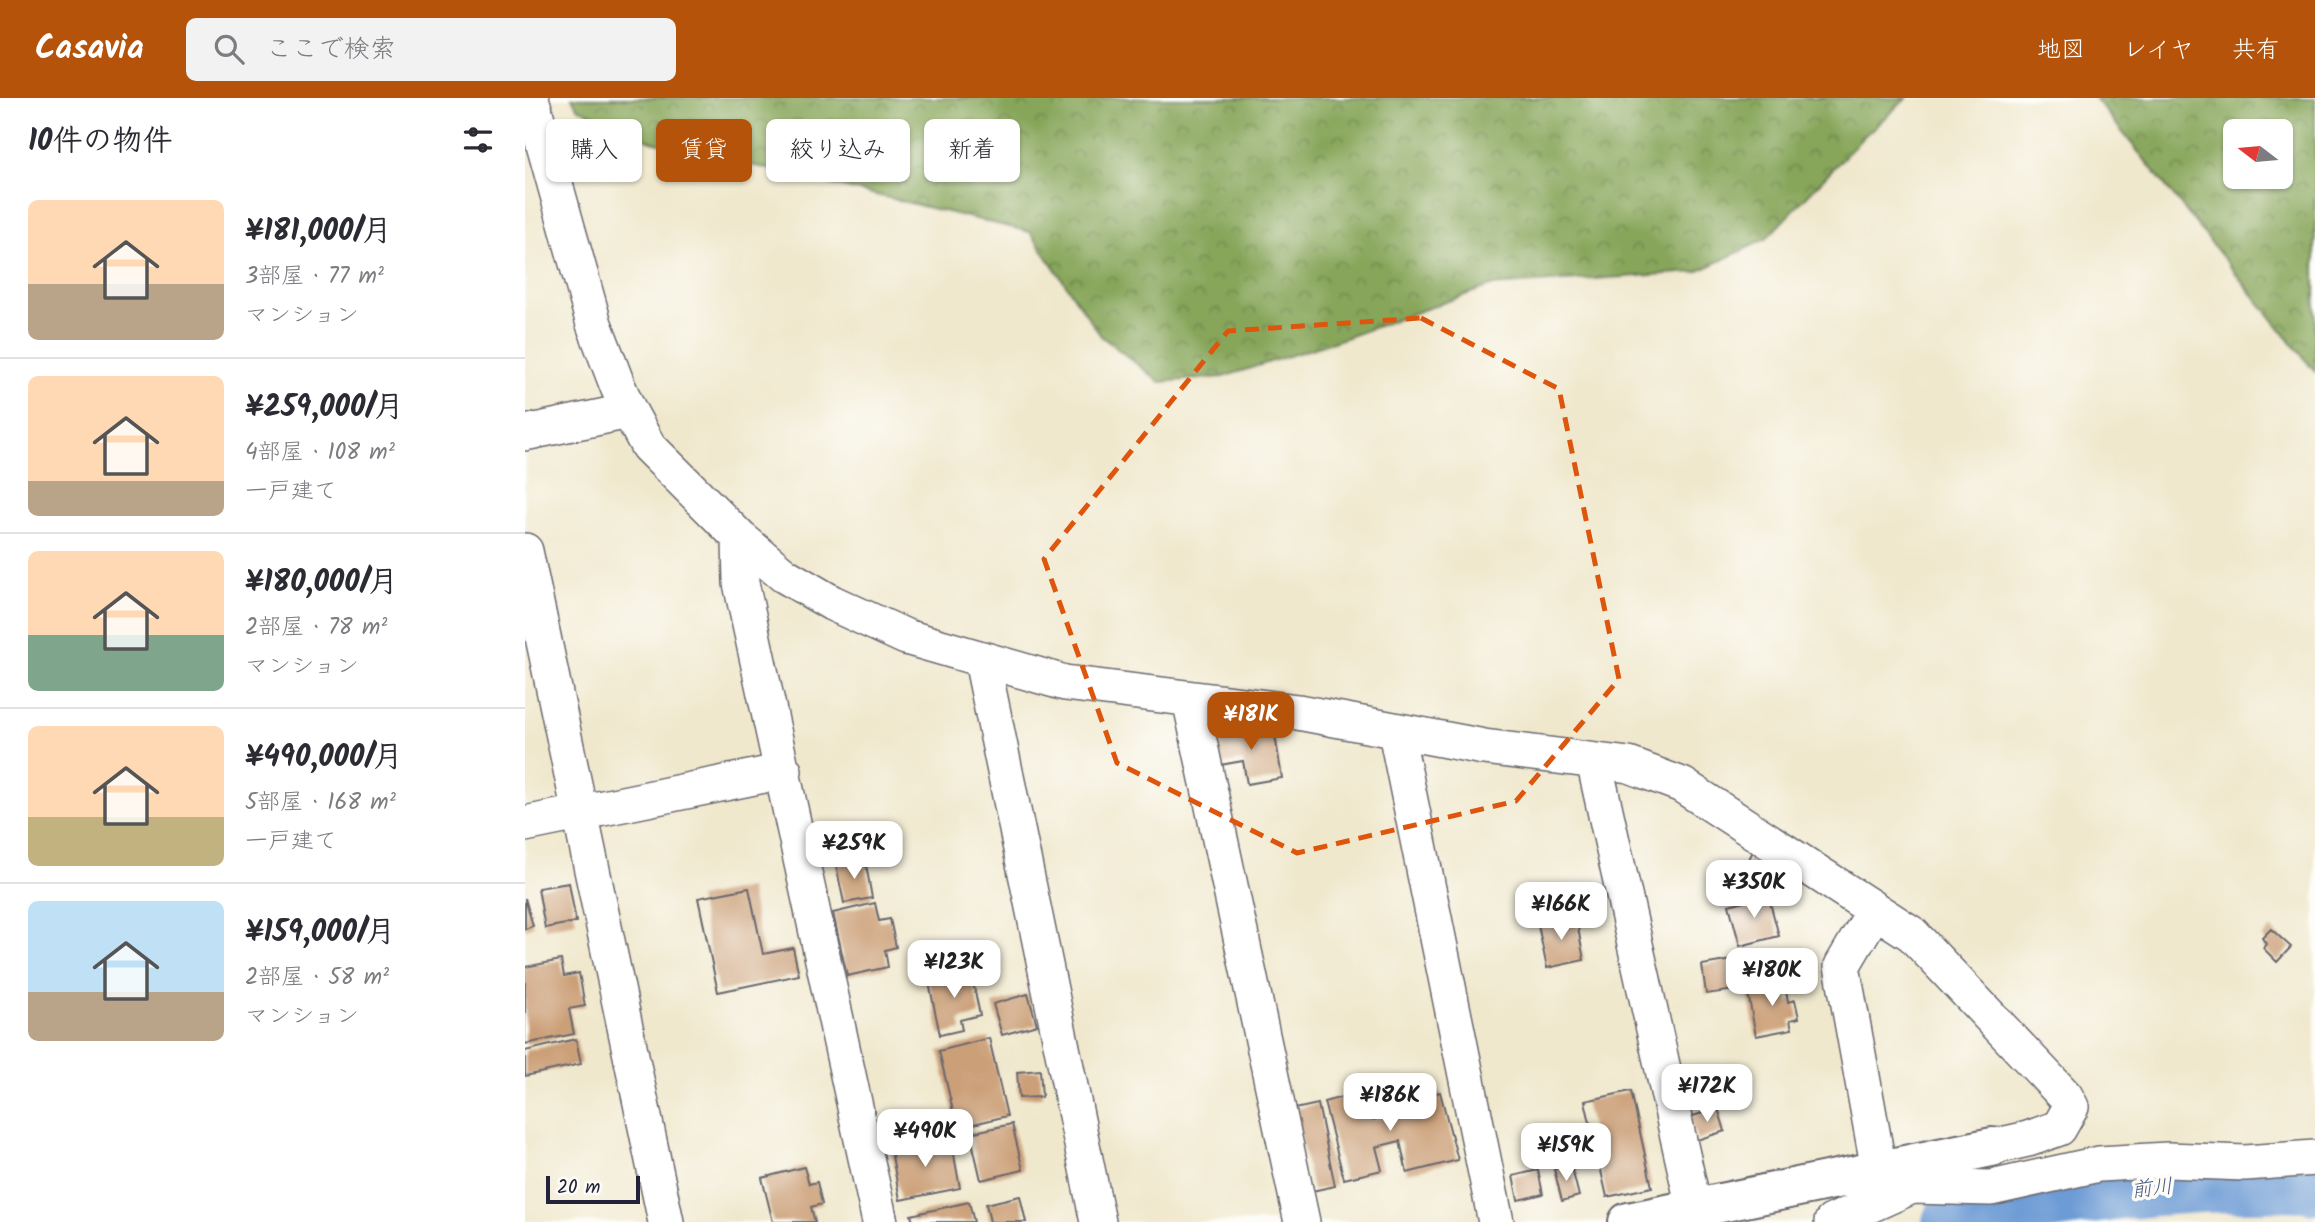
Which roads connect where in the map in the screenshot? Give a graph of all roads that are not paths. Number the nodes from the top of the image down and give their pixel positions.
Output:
1 (531, 98) edge
2 (629, 411) junction
3 (525, 433) edge
4 (740, 538) junction
5 (525, 551) edge
6 (982, 660) junction
7 (1190, 699) junction
8 (1396, 732) junction
9 (1594, 761) junction
10 (784, 771) junction
11 (579, 812) junction
12 (525, 824) edge
13 (1875, 910) junction
14 (1992, 1147) joint
15 (2315, 1157) edge
16 (1901, 1173) junction
17 (1694, 1208) junction
18 (666, 1222) edge
19 (880, 1222) edge
20 (1098, 1222) edge
21 (1302, 1222) edge
22 (1496, 1222) edge
23 (1627, 1222) edge
24 (1832, 1222) edge

1 - 2 street
2 - 3 street
2 - 4 street
4 - 6 street
4 - 10 street
5 - 11 street
6 - 7 street
6 - 20 street
7 - 8 street
7 - 21 street
8 - 9 street
8 - 22 street
9 - 13 street
9 - 17 street
10 - 11 street
10 - 19 street
11 - 12 street
11 - 18 street
13 - 14 street
13 - 16 street
14 - 16 street
15 - 16 street
16 - 17 street
16 - 24 street
17 - 23 street

